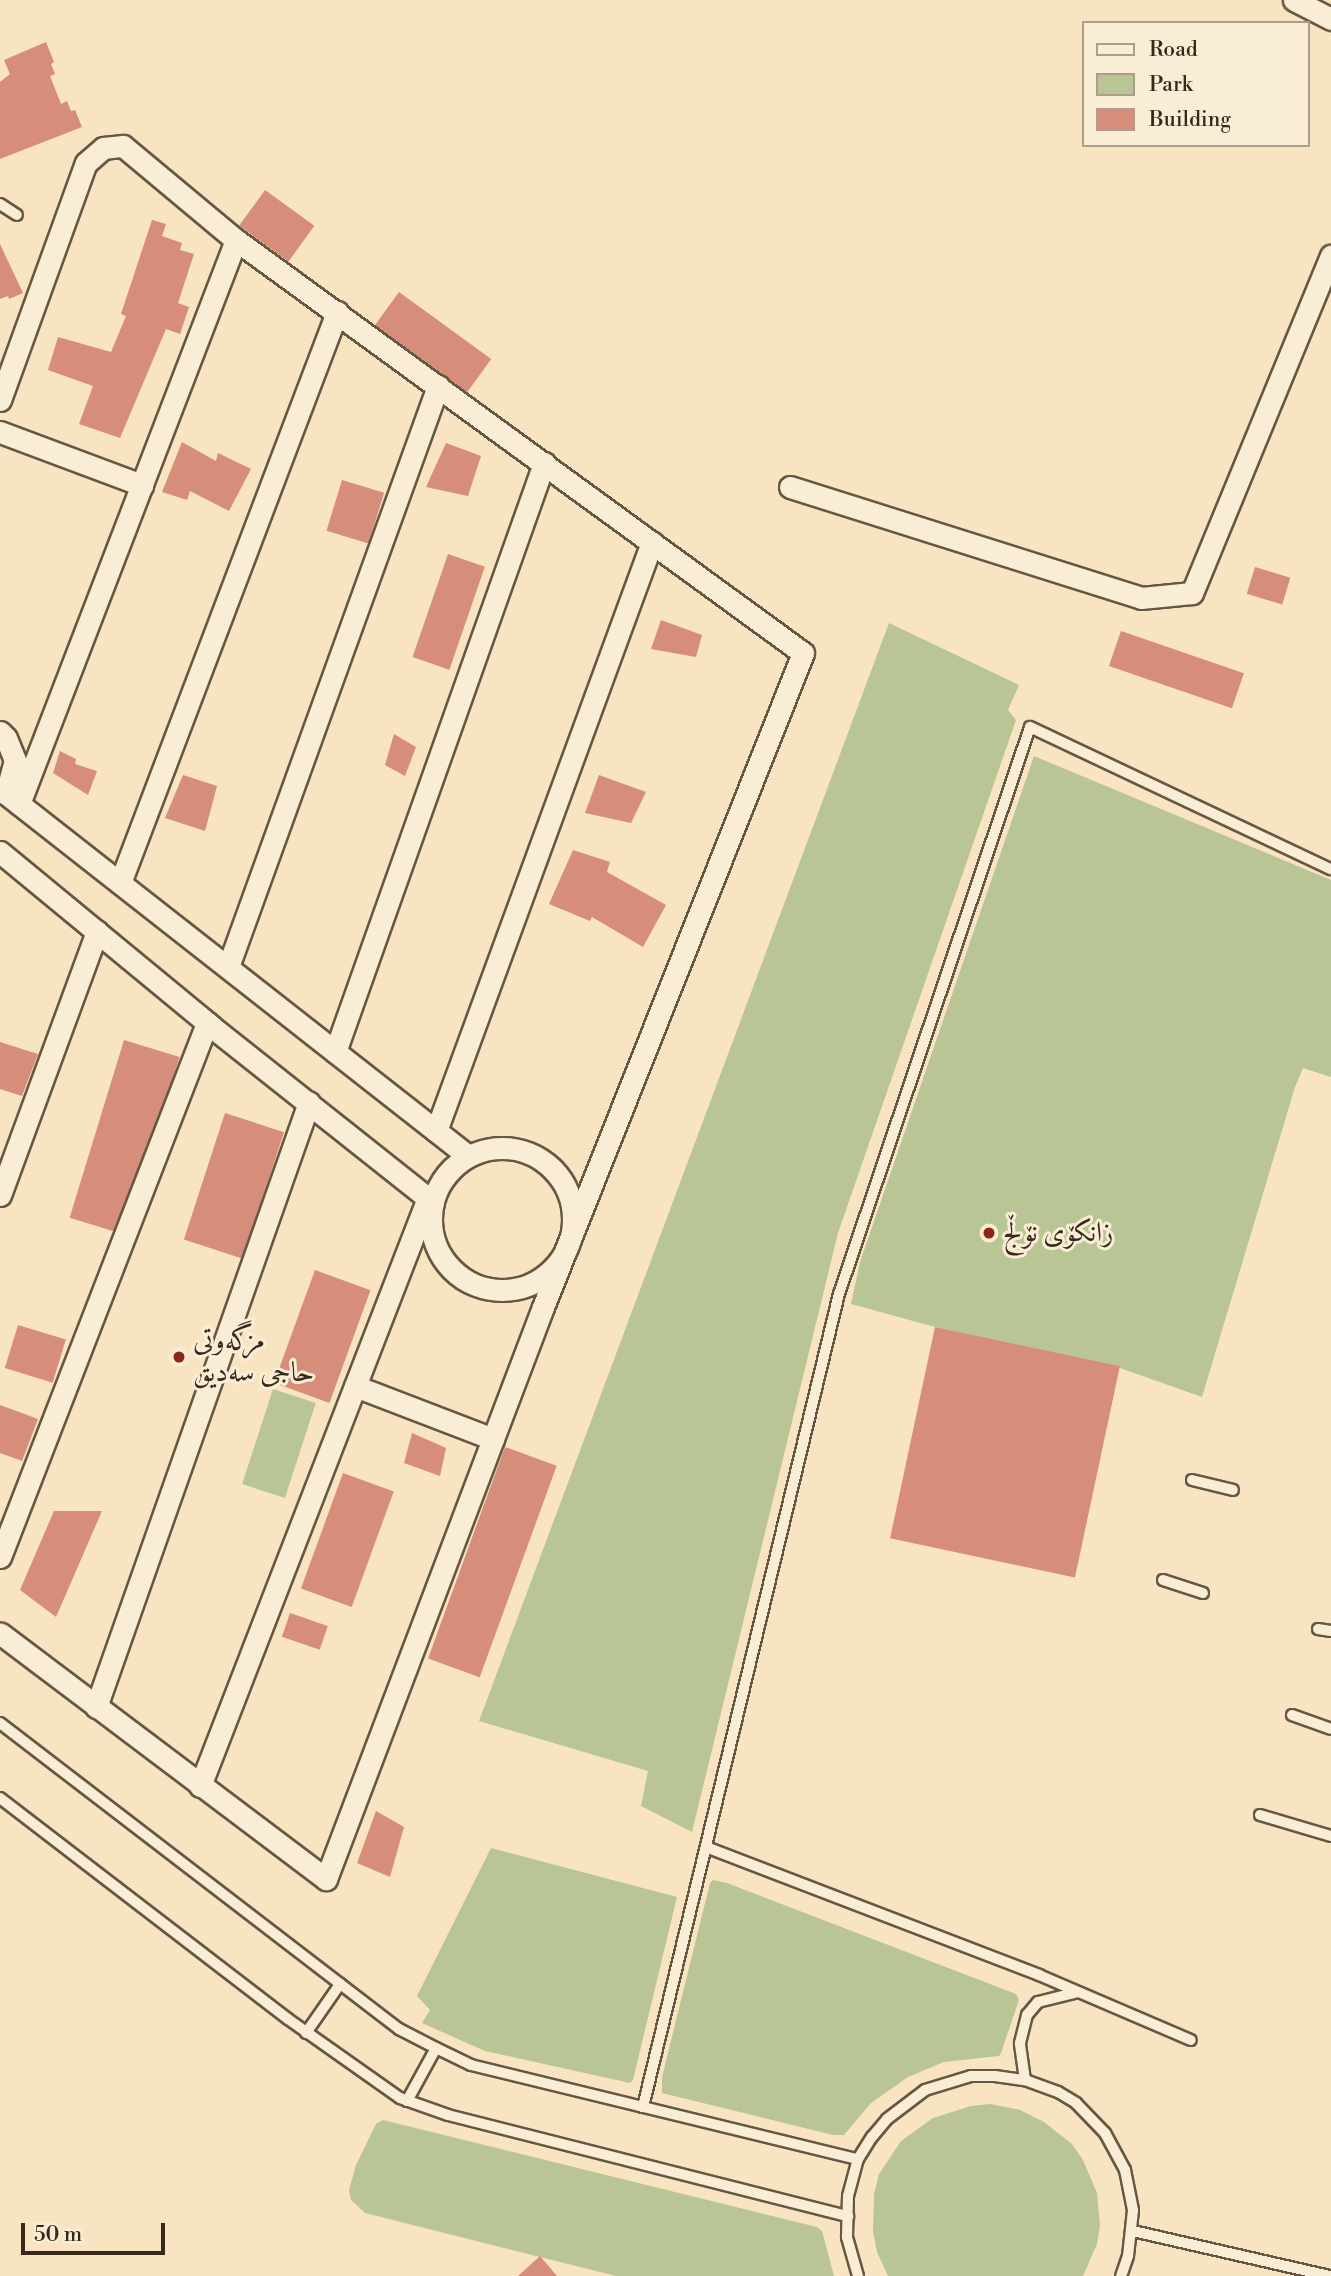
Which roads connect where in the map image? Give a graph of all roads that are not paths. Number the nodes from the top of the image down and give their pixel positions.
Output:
1 (1294, 0) edge
2 (1331, 19) edge
3 (0, 204) edge
4 (17, 215) dead end
5 (236, 240) junction
6 (1331, 255) edge
7 (337, 312) junction
8 (438, 386) junction
9 (0, 400) edge
10 (0, 432) edge
11 (544, 463) junction
12 (142, 485) junction
13 (790, 487) dead end
14 (652, 542) junction
15 (0, 732) edge
16 (9, 796) edge
17 (2, 859) edge
18 (1331, 869) edge
19 (120, 883) junction
20 (97, 931) junction
21 (228, 967) junction
22 (207, 1023) junction
23 (335, 1052) junction
24 (309, 1102) junction
25 (436, 1131) junction
26 (468, 1156) junction
27 (0, 1195) edge
28 (430, 1200) junction
29 (565, 1252) junction
30 (355, 1386) junction
31 (493, 1439) junction
32 (1192, 1480) dead end
33 (1233, 1490) dead end
34 (0, 1557) edge
35 (1163, 1580) dead end
36 (1203, 1592) dead end
37 (1318, 1629) dead end
38 (1331, 1631) edge
39 (0, 1633) edge
40 (96, 1707) junction
41 (1292, 1715) dead end
42 (0, 1723) edge
43 (1331, 1729) edge
44 (200, 1786) junction
45 (0, 1798) edge
46 (1260, 1815) dead end
47 (1331, 1836) edge
48 (706, 1847) junction
49 (340, 1984) junction
50 (1078, 1992) junction
51 (306, 2033) junction
52 (1191, 2040) dead end
53 (436, 2048) junction
54 (1025, 2080) junction
55 (407, 2101) junction
56 (643, 2107) junction
57 (858, 2160) junction
58 (848, 2216) junction
59 (1133, 2231) junction
60 (858, 2276) edge
61 (1121, 2276) edge
62 (1330, 2276) edge

1 - 2 street
3 - 4 lane
5 - 7 street
5 - 9 street
5 - 12 street
6 - 13 street
7 - 8 street
7 - 19 street
8 - 11 street
8 - 21 street
10 - 12 street
11 - 14 street
11 - 23 street
12 - 16 street
14 - 25 street
14 - 29 street
15 - 16 street
16 - 19 street
17 - 20 street
18 - 48 lane
19 - 21 street
20 - 22 street
20 - 27 street
21 - 23 street
22 - 24 street
22 - 34 street
23 - 25 street
24 - 28 street
24 - 40 street
25 - 26 street
26 - 28 street
26 - 29 street
28 - 29 street
28 - 30 street
29 - 31 street
30 - 31 street
30 - 44 street
31 - 44 street
32 - 33 lane
35 - 36 lane
37 - 38 lane
39 - 40 street
40 - 44 street
41 - 43 lane
42 - 49 lane
45 - 51 lane
46 - 47 lane
48 - 50 lane
48 - 56 lane
49 - 51 lane
49 - 53 lane
50 - 52 lane
50 - 54 lane
51 - 55 lane
53 - 55 lane
53 - 56 lane
54 - 57 lane
54 - 59 lane
55 - 58 lane
56 - 57 lane
57 - 58 lane
58 - 60 lane
59 - 61 lane
59 - 62 lane

